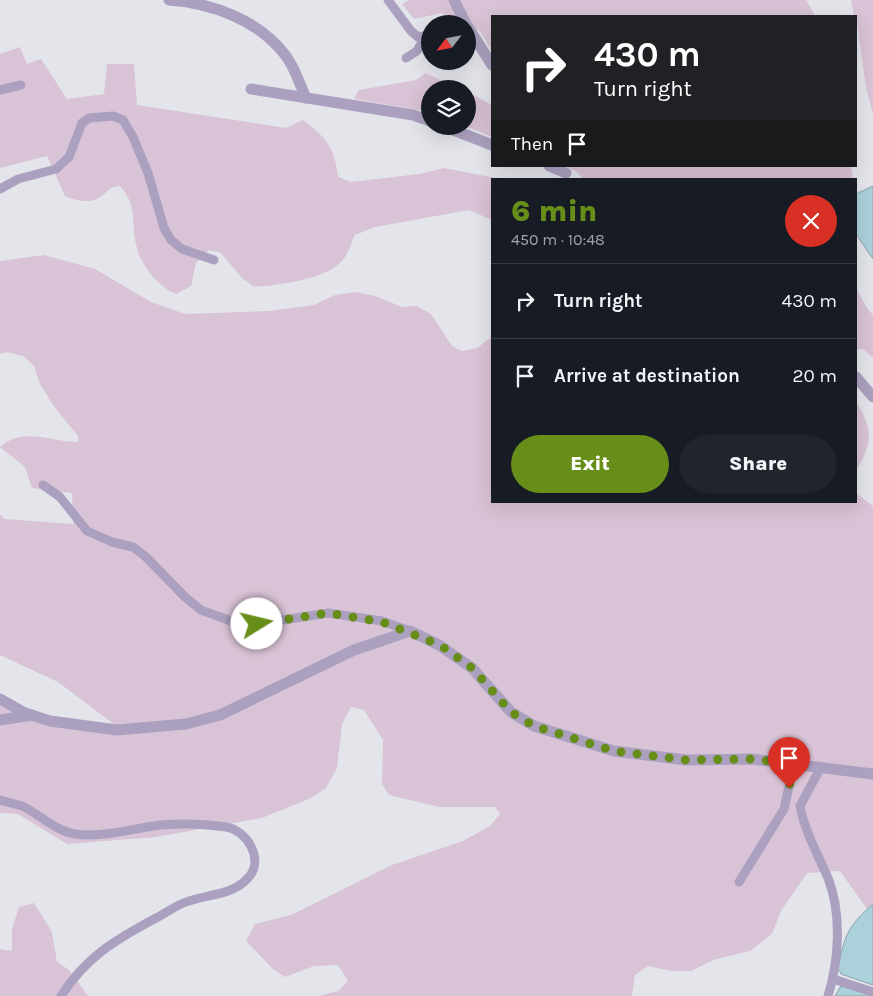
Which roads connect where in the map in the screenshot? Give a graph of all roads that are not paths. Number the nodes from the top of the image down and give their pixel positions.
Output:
1 (169, 0) edge
2 (388, 0) edge
3 (454, 0) edge
4 (193, 1) edge
5 (461, 15) edge
6 (421, 37) edge
7 (476, 41) edge
8 (421, 46) edge
9 (406, 58) dead end
10 (491, 64) edge
11 (21, 85) dead end
12 (251, 89) dead end
13 (0, 90) edge
14 (306, 98) junction
15 (421, 118) edge
16 (466, 135) edge
17 (491, 145) edge
18 (552, 167) edge
19 (567, 173) edge
20 (0, 189) edge
21 (214, 260) dead end
22 (857, 379) edge
23 (873, 397) edge
24 (43, 485) dead end
25 (410, 631) junction
26 (0, 699) edge
27 (32, 715) junction
28 (0, 720) edge
29 (794, 764) junction
30 (821, 767) junction
31 (873, 774) edge
32 (0, 800) edge
33 (739, 882) dead end
34 (833, 979) junction
35 (873, 992) edge
36 (61, 996) edge
37 (828, 996) edge

1 - 4 street
2 - 6 street
3 - 5 street
4 - 14 street
7 - 10 street
8 - 9 street
11 - 13 street
12 - 14 street
14 - 15 street
16 - 17 street
18 - 19 street
20 - 21 street
22 - 23 street
24 - 25 street
25 - 27 street
25 - 29 street
26 - 27 street
27 - 28 street
29 - 30 street
29 - 33 street
30 - 31 street
30 - 34 street
32 - 36 street
34 - 35 street
34 - 37 street

